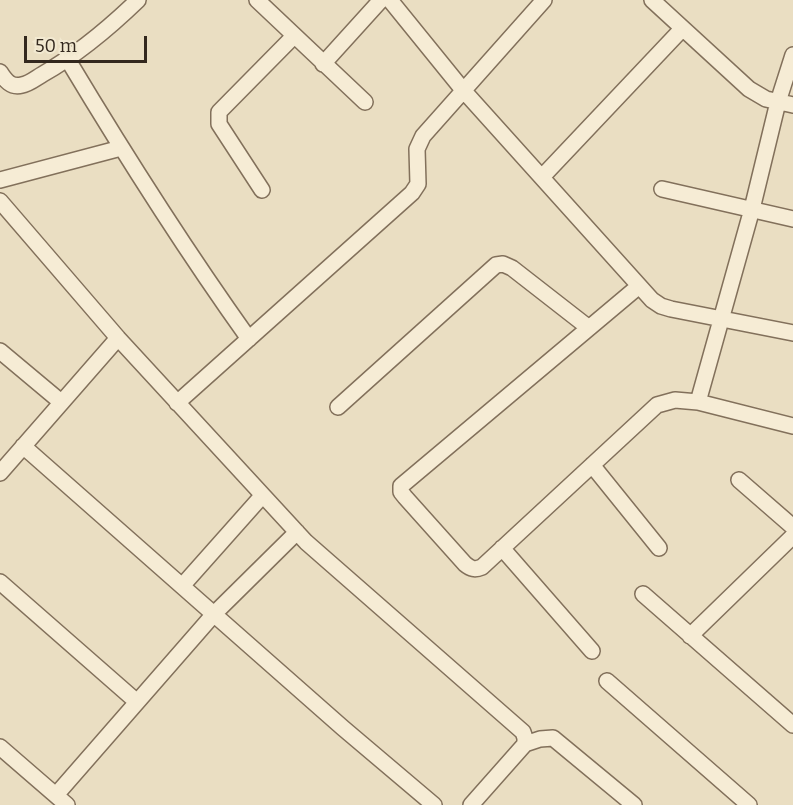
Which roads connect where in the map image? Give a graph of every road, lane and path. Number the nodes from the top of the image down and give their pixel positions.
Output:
1 (138, 0) edge
2 (258, 0) edge
3 (381, 0) edge
4 (390, 0) edge
5 (544, 0) edge
6 (652, 0) edge
7 (682, 29) junction
8 (294, 36) junction
9 (793, 55) edge
10 (68, 60) junction
11 (323, 64) junction
12 (0, 72) edge
13 (463, 90) junction
14 (365, 102) dead end
15 (786, 103) edge
16 (121, 148) junction
17 (542, 177) junction
18 (0, 180) edge
19 (662, 189) dead end
20 (262, 190) dead end
21 (0, 201) edge
22 (752, 209) junction
23 (793, 219) edge
24 (639, 286) junction
25 (722, 319) junction
26 (589, 328) junction
27 (793, 333) edge
28 (118, 338) junction
29 (249, 339) junction
30 (0, 351) edge
31 (61, 402) junction
32 (698, 402) junction
33 (177, 403) junction
34 (338, 407) dead end
35 (793, 426) edge
36 (23, 446) junction
37 (592, 465) junction
38 (0, 473) edge
39 (739, 480) dead end
40 (262, 496) junction
41 (793, 526) edge
42 (297, 532) junction
43 (793, 536) edge
44 (502, 548) junction
45 (659, 548) dead end
46 (0, 582) edge
47 (182, 586) junction
48 (643, 594) dead end
49 (214, 614) junction
50 (690, 636) junction
51 (592, 651) dead end
52 (607, 681) dead end
53 (137, 702) junction
54 (793, 725) edge
55 (525, 744) junction
56 (0, 747) edge
57 (61, 800) edge
58 (628, 803) edge
59 (434, 805) edge
60 (471, 805) edge
61 (749, 805) edge

1 - 10 street
2 - 8 street
3 - 11 street
4 - 13 street
5 - 13 street
6 - 7 street
7 - 15 street
7 - 17 street
8 - 11 street
8 - 20 street
9 - 15 street
10 - 12 street
10 - 16 street
11 - 14 street
13 - 17 street
13 - 29 street
15 - 22 street
16 - 18 street
16 - 29 street
17 - 24 street
19 - 22 street
21 - 28 street
22 - 23 street
22 - 25 street
24 - 25 street
24 - 26 street
25 - 27 street
25 - 32 street
26 - 34 street
26 - 44 street
28 - 31 street
28 - 33 street
29 - 33 street
30 - 31 street
31 - 36 street
32 - 35 street
32 - 37 street
33 - 40 street
36 - 38 street
36 - 47 street
37 - 44 street
37 - 45 street
39 - 41 street
40 - 42 street
40 - 47 street
42 - 49 street
42 - 55 street
43 - 50 street
44 - 51 street
46 - 53 street
47 - 49 street
48 - 50 street
49 - 53 street
49 - 59 street
50 - 54 street
52 - 61 street
53 - 57 street
55 - 58 street
55 - 60 street
56 - 57 street

